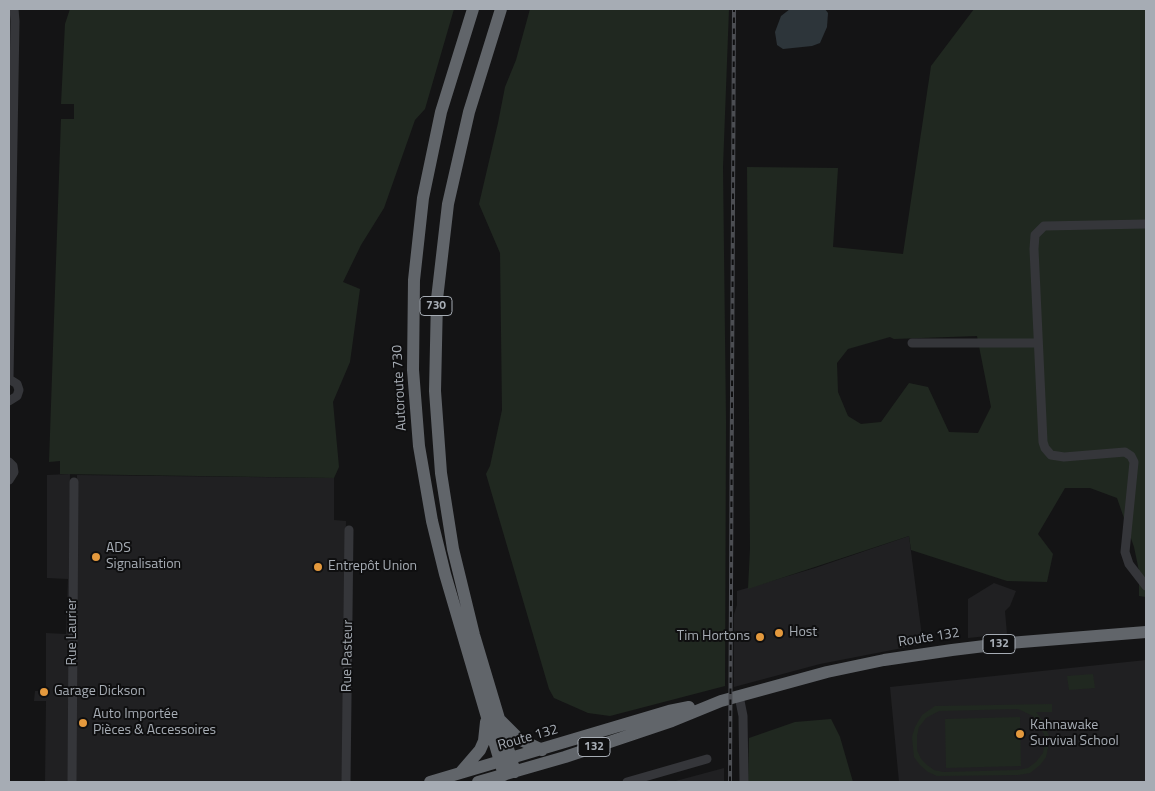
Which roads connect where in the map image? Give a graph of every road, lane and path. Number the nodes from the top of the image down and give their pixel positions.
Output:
1 (23, 9) edge
2 (473, 9) edge
3 (501, 9) edge
4 (12, 12) edge
5 (1146, 224) edge
6 (912, 343) dead end
7 (1038, 343) junction
8 (9, 348) edge
9 (9, 379) edge
10 (9, 400) edge
11 (9, 462) edge
12 (9, 480) edge
13 (74, 482) dead end
14 (349, 530) dead end
15 (1146, 586) edge
16 (1146, 632) edge
17 (739, 696) junction
18 (721, 701) junction
19 (493, 718) junction
20 (542, 750) junction
21 (707, 759) dead end
22 (505, 760) junction
23 (460, 773) junction
24 (511, 777) edge
25 (72, 782) edge
26 (346, 782) edge
27 (430, 782) edge
28 (478, 782) edge
29 (628, 782) edge
30 (744, 782) edge

1 - 4 street
2 - 19 highway, Autoroute 730 / 730
3 - 19 highway, Autoroute 730 / 730
4 - 8 street
5 - 7 street
6 - 7 street
7 - 15 street
8 - 9 street
9 - 10 street
11 - 12 street
13 - 25 street, Rue Laurier
14 - 26 street, Rue Pasteur
16 - 17 highway, Route 132 / 132
17 - 18 highway, Route 132 / 132
17 - 30 street
18 - 20 highway, Route 132 / 132
18 - 24 highway, Route 132 / 132
19 - 20 highway
19 - 22 highway, Autoroute 730 / 730
19 - 23 highway
20 - 22 highway, Route 132 / 132
21 - 29 street
22 - 23 highway, Route 132 / 132
22 - 24 highway, Autoroute 730
23 - 27 highway, Route 132 / 132
24 - 28 highway, Route 132 / 132

